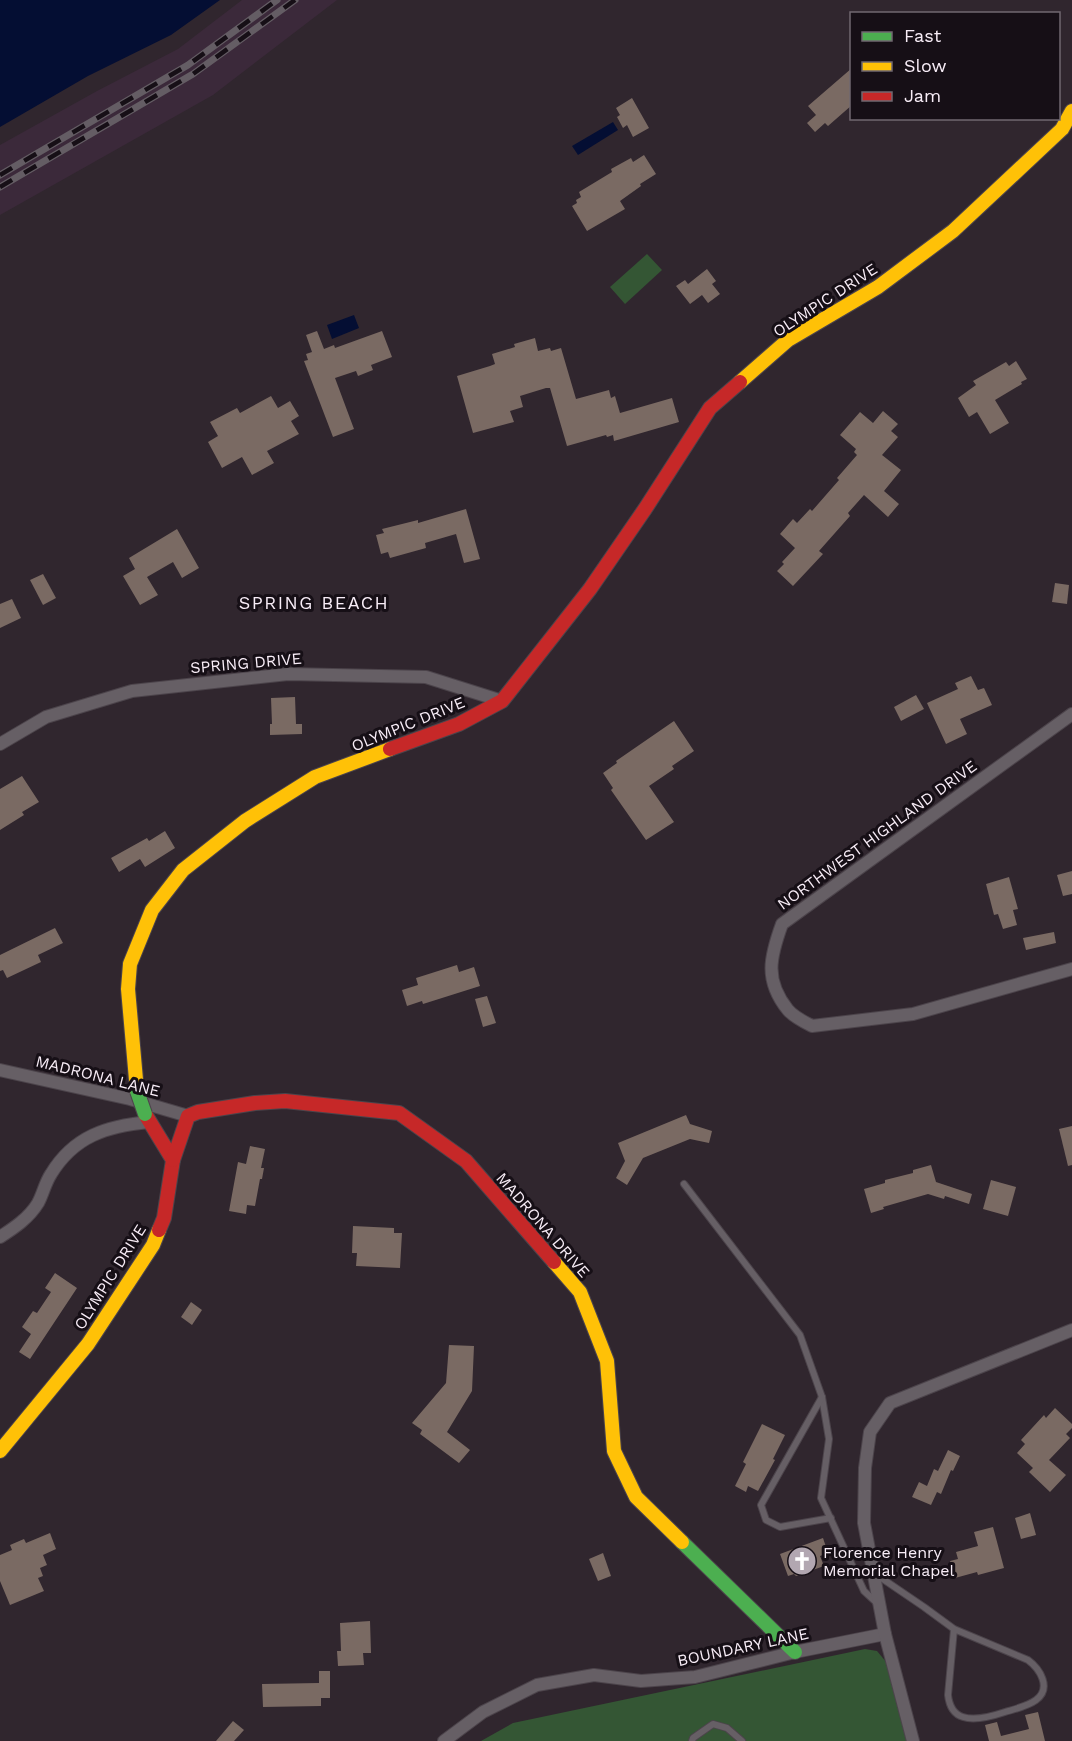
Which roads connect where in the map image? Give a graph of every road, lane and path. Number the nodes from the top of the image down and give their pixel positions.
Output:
1 (1072, 111) edge
2 (1067, 134) edge
3 (502, 701) junction
4 (1072, 714) edge
5 (0, 744) edge
6 (1072, 969) edge
7 (0, 1070) edge
8 (188, 1116) junction
9 (147, 1118) junction
10 (173, 1160) junction
11 (684, 1184) dead end
12 (0, 1237) edge
13 (1072, 1330) edge
14 (822, 1397) junction
15 (0, 1451) edge
16 (831, 1518) junction
17 (873, 1573) junction
18 (879, 1606) junction
19 (954, 1629) junction
20 (885, 1634) junction
21 (795, 1652) junction
22 (444, 1741) edge
23 (692, 1741) edge
24 (742, 1741) edge
25 (913, 1741) edge

1 - 2 street, OLYMPIC DRIVE
2 - 3 street, OLYMPIC DRIVE
3 - 5 street, SPRING DRIVE
3 - 9 street, OLYMPIC DRIVE, bridge
4 - 6 street, NORTHWEST HIGHLAND DRIVE
7 - 8 street, MADRONA LANE
8 - 10 street
8 - 21 street, MADRONA DRIVE
9 - 10 street, OLYMPIC DRIVE
9 - 12 street
10 - 15 street, OLYMPIC DRIVE
11 - 14 lane
13 - 17 street
14 - 16 lane
14 - 16 lane
16 - 18 lane
17 - 18 street
17 - 19 lane
18 - 20 street
19 - 19 lane
20 - 21 street, BOUNDARY LANE
20 - 25 street
21 - 22 street, BOUNDARY LANE
23 - 24 lane

